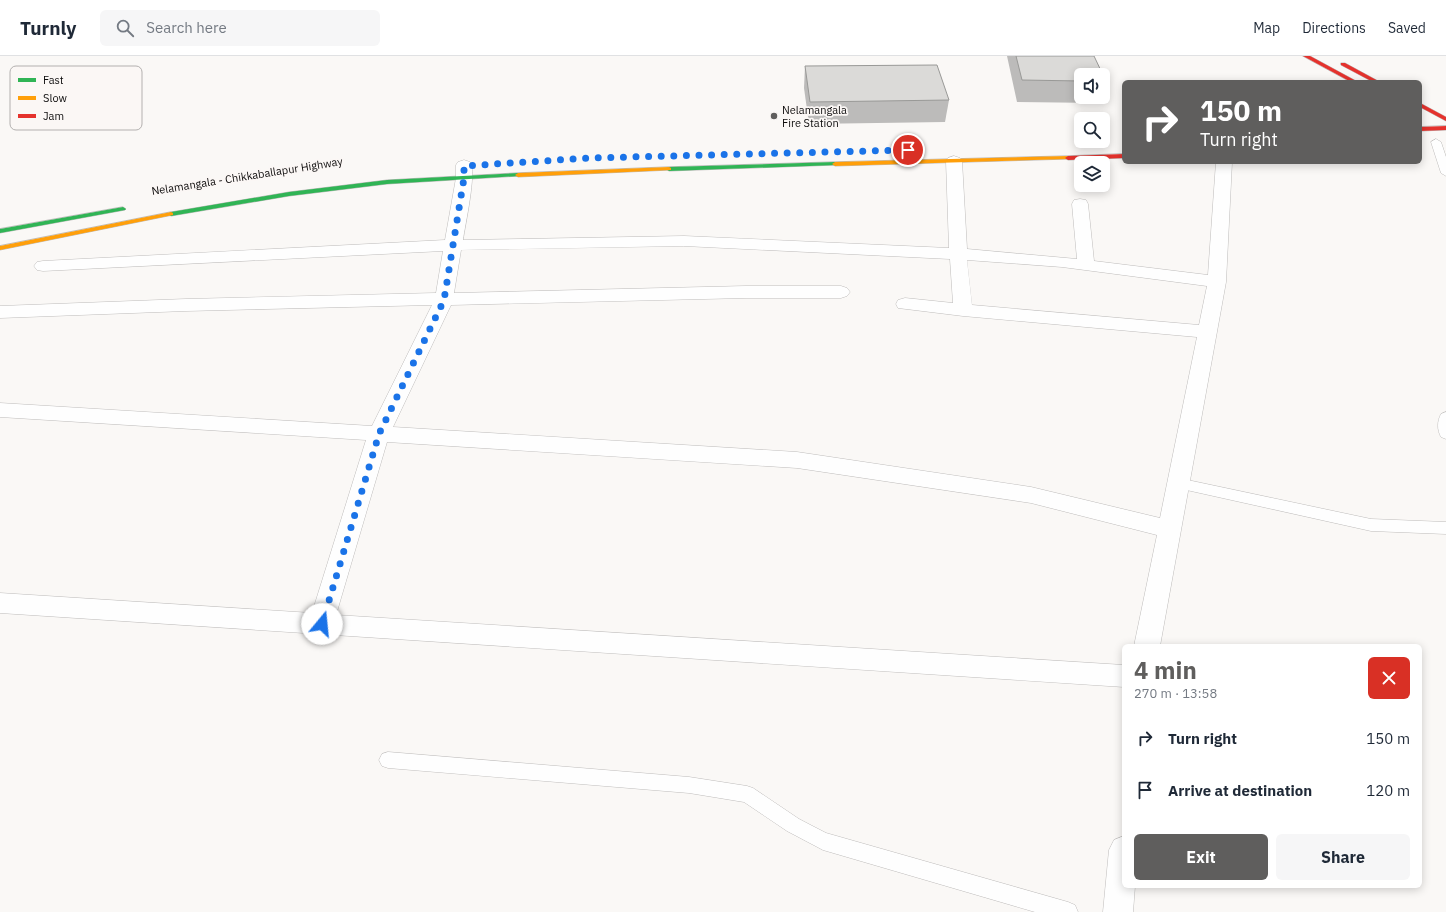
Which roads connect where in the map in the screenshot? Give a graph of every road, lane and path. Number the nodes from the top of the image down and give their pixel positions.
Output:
1 (1306, 56) edge
2 (1335, 60) dead end
3 (1351, 80) edge
4 (1373, 80) edge
5 (1422, 106) edge
6 (1426, 119) dead end
7 (1446, 119) edge
8 (1445, 128) edge
9 (1422, 129) edge
10 (1437, 142) edge
11 (1122, 156) edge
12 (954, 160) junction
13 (1224, 164) edge
14 (466, 169) junction
15 (1446, 173) edge
16 (1080, 204) dead end
17 (130, 207) dead end
18 (0, 231) edge
19 (453, 245) junction
20 (0, 248) edge
21 (958, 254) junction
22 (1086, 265) junction
23 (43, 266) dead end
24 (1217, 282) junction
25 (841, 292) dead end
26 (444, 300) junction
27 (905, 304) dead end
28 (963, 310) junction
29 (0, 312) edge
30 (1208, 332) junction
31 (0, 410) edge
32 (1446, 417) edge
33 (379, 434) junction
34 (1446, 434) edge
35 (1178, 483) junction
36 (1446, 528) edge
37 (1169, 529) junction
38 (0, 603) edge
39 (322, 624) junction
40 (1147, 644) edge
41 (1122, 676) edge
42 (388, 760) dead end
43 (1122, 871) edge
44 (1068, 912) edge
45 (1118, 912) edge

1 - 3 main road
2 - 4 main road
5 - 7 main road
6 - 8 main road
8 - 9 main road
10 - 15 lane
11 - 12 main road
12 - 14 main road
12 - 21 street
13 - 24 street
14 - 19 street
14 - 20 main road
16 - 22 street
17 - 18 main road
19 - 21 street
19 - 23 street
19 - 26 street
21 - 22 street
21 - 28 street
22 - 24 street
24 - 30 street
25 - 26 street
26 - 29 street
26 - 33 street
27 - 28 street
28 - 30 street
30 - 35 street
31 - 33 street
32 - 34 lane
33 - 37 street
33 - 39 street
35 - 36 lane
35 - 37 street
37 - 40 street
38 - 39 street
39 - 41 street
42 - 44 lane
43 - 45 street

